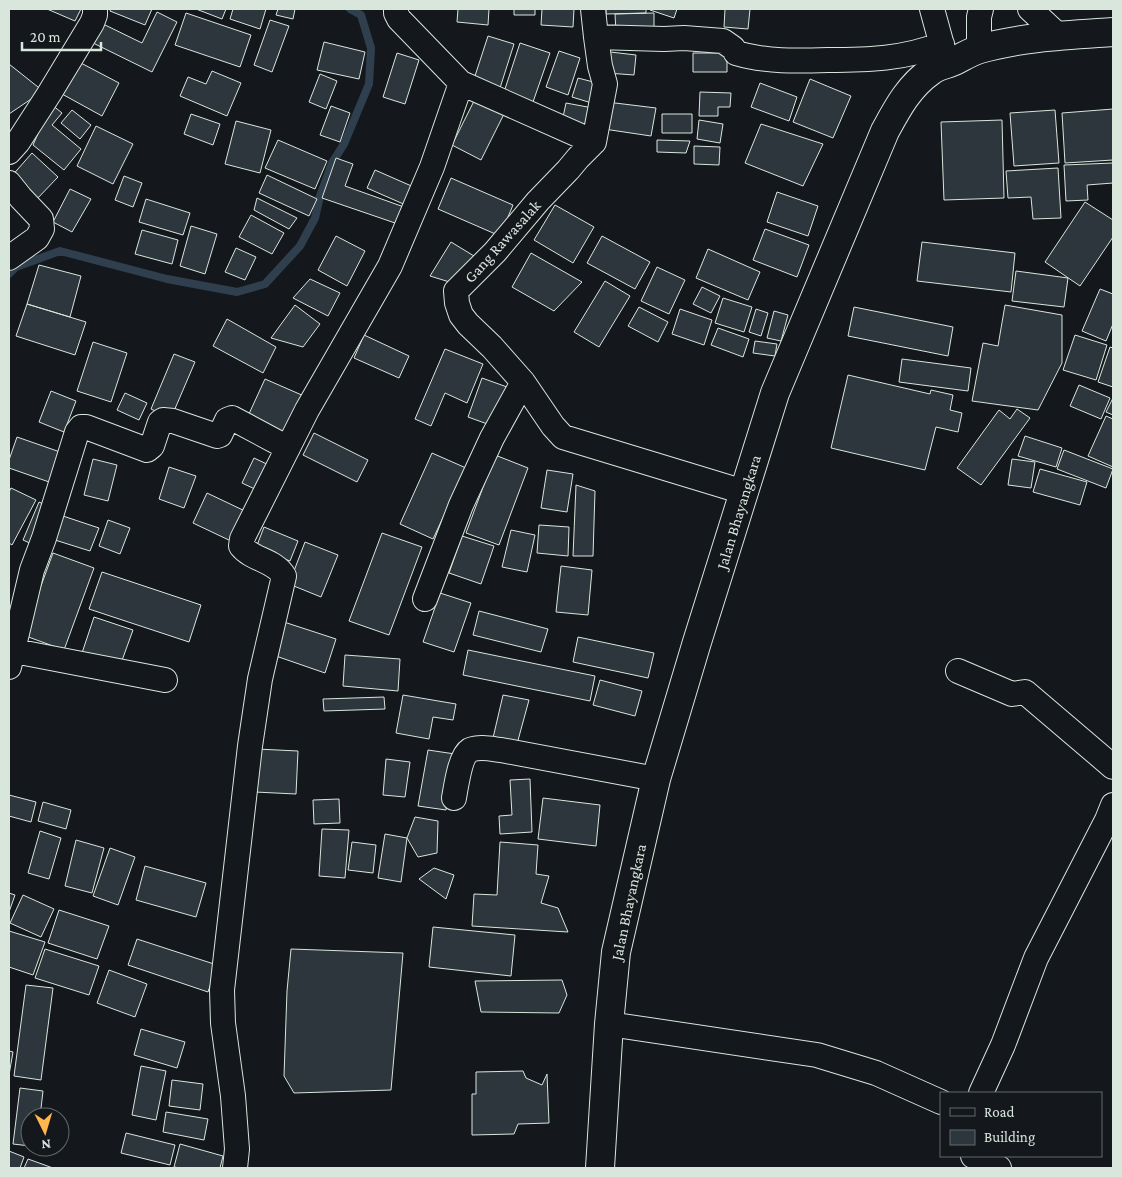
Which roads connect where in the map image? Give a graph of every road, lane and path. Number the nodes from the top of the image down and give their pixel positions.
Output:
1 (95, 9) edge
2 (396, 9) edge
3 (593, 9) edge
4 (932, 9) edge
5 (981, 9) edge
6 (1030, 9) edge
7 (1113, 32) edge
8 (1060, 36) junction
9 (596, 37) junction
10 (979, 50) junction
11 (945, 54) junction
12 (460, 83) junction
13 (594, 142) junction
14 (9, 152) edge
15 (9, 183) edge
16 (9, 258) edge
17 (523, 382) junction
18 (288, 448) junction
19 (744, 492) junction
20 (425, 599) dead end
21 (10, 656) edge
22 (958, 671) dead end
23 (165, 680) dead end
24 (1113, 767) edge
25 (656, 779) junction
26 (454, 798) dead end
27 (1111, 816) edge
28 (609, 1024) junction
29 (981, 1092) edge
30 (940, 1102) edge
31 (975, 1157) edge
32 (235, 1168) edge
33 (600, 1168) edge
34 (999, 1168) edge

1 - 14 street
2 - 12 street
3 - 9 street
4 - 11 street
5 - 10 street
6 - 8 street
7 - 8 highway, Jalan Bhayangkara
8 - 10 highway, Jalan Bhayangkara
9 - 11 street
9 - 13 street
10 - 11 highway, Jalan Bhayangkara
11 - 19 highway, Jalan Bhayangkara
12 - 13 street
12 - 18 street
13 - 17 street, Gang Rawasalak
15 - 16 street
17 - 19 street, Gang Rawasalak
17 - 20 street
18 - 21 street
18 - 32 street
19 - 25 highway, Jalan Bhayangkara
21 - 23 street
22 - 24 street
25 - 26 street
25 - 28 highway, Jalan Bhayangkara
27 - 29 street
28 - 30 street
28 - 33 highway, Jalan Bhayangkara
31 - 34 street

